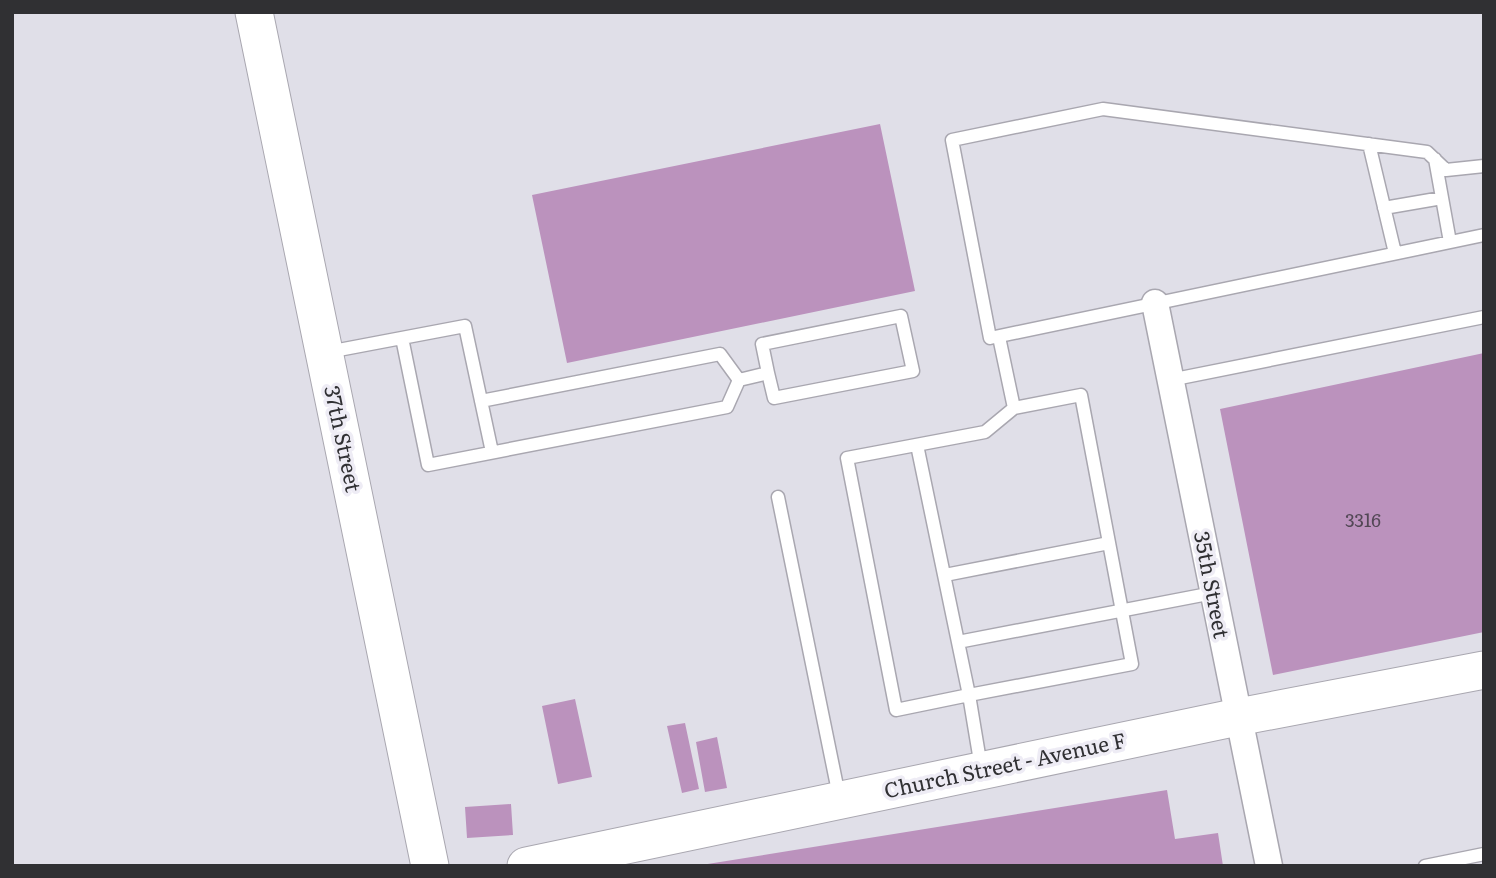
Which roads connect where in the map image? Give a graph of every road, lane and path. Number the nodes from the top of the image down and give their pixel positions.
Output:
1 (254, 12) edge
2 (1369, 144) junction
3 (1435, 159) junction
4 (1484, 166) edge
5 (1442, 198) junction
6 (1384, 208) junction
7 (1484, 235) edge
8 (1450, 242) junction
9 (1395, 253) junction
10 (1156, 303) junction
11 (1484, 317) edge
12 (999, 337) junction
13 (402, 338) junction
14 (324, 353) junction
15 (768, 373) junction
16 (739, 380) junction
17 (1171, 380) junction
18 (481, 401) junction
19 (1014, 408) junction
20 (917, 445) junction
21 (492, 452) junction
22 (778, 497) dead end
23 (1109, 543) junction
24 (944, 575) junction
25 (1213, 593) junction
26 (1121, 610) junction
27 (958, 642) junction
28 (1484, 670) edge
29 (969, 695) junction
30 (1238, 717) junction
31 (982, 771) junction
32 (839, 800) junction
33 (1484, 854) edge
34 (430, 866) edge
35 (526, 866) edge
36 (1269, 866) edge
37 (1424, 866) edge

1 - 14 street, 37th Street
2 - 3 lane
2 - 6 lane
2 - 12 lane
3 - 4 lane
3 - 5 lane
5 - 6 lane
5 - 8 lane
6 - 9 lane
7 - 8 lane
8 - 9 lane
9 - 10 lane
10 - 12 lane
10 - 17 street, 35th Street
11 - 17 lane
12 - 19 lane
13 - 14 lane
13 - 18 lane
13 - 21 lane
14 - 34 street, 37th Street
15 - 15 lane
15 - 16 lane
16 - 18 lane
16 - 21 lane
17 - 25 street, 35th Street
18 - 21 lane
19 - 20 lane
19 - 23 lane
20 - 24 lane
20 - 29 lane
22 - 32 lane
23 - 24 lane
23 - 26 lane
24 - 27 lane
25 - 26 lane
25 - 30 street, 35th Street
26 - 27 lane
26 - 29 lane
27 - 29 lane
28 - 30 street, Church Street - Avenue F
29 - 31 lane
30 - 31 street, Church Street - Avenue F
30 - 36 street, 35th Street
31 - 32 street, Church Street - Avenue F
32 - 35 street, Church Street - Avenue F
33 - 37 lane

